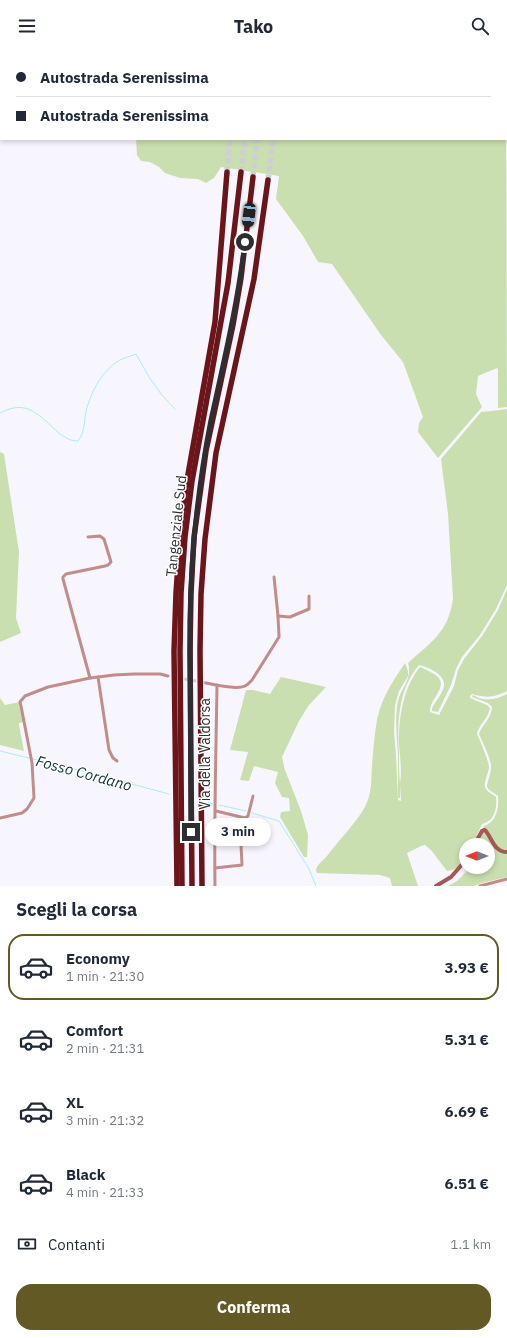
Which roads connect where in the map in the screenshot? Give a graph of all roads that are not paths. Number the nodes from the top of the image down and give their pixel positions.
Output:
1 (227, 172) tunnel mouth
2 (241, 172) tunnel mouth
3 (253, 177) tunnel mouth
4 (268, 180) tunnel mouth
5 (88, 537) dead end
6 (274, 577) dead end
7 (309, 596) dead end
8 (278, 616) junction
9 (168, 676) dead end
10 (98, 677) junction
11 (90, 678) junction
12 (206, 683) tunnel mouth
13 (217, 685) junction
14 (117, 761) dead end
15 (253, 796) dead end
16 (216, 811) junction
17 (0, 818) edge
18 (244, 818) junction
19 (244, 835) dead end
20 (478, 838) edge
21 (489, 838) edge
22 (241, 845) dead end
23 (495, 846) edge
24 (507, 852) edge
25 (215, 868) junction
26 (459, 868) edge
27 (507, 879) edge
28 (176, 886) edge
29 (182, 886) edge
30 (192, 886) edge
31 (202, 886) edge
32 (215, 886) edge
33 (436, 886) edge
34 (480, 886) edge

1 - 28 highway, Tangenziale Sud
2 - 29 highway, Tangenziale Sud
3 - 30 highway
4 - 31 highway
5 - 11 street
6 - 8 street, Via della Valdorsa
7 - 8 street
8 - 13 street, Via della Valdorsa
9 - 10 street
10 - 11 street
10 - 14 street
11 - 17 street
12 - 13 street
13 - 16 street, Via della Valdorsa
15 - 18 street
16 - 18 street
16 - 25 street, Via della Valdorsa
18 - 19 street
20 - 21 street
22 - 25 street
23 - 24 street
25 - 32 street, Via della Valdorsa
26 - 33 street
27 - 34 street

